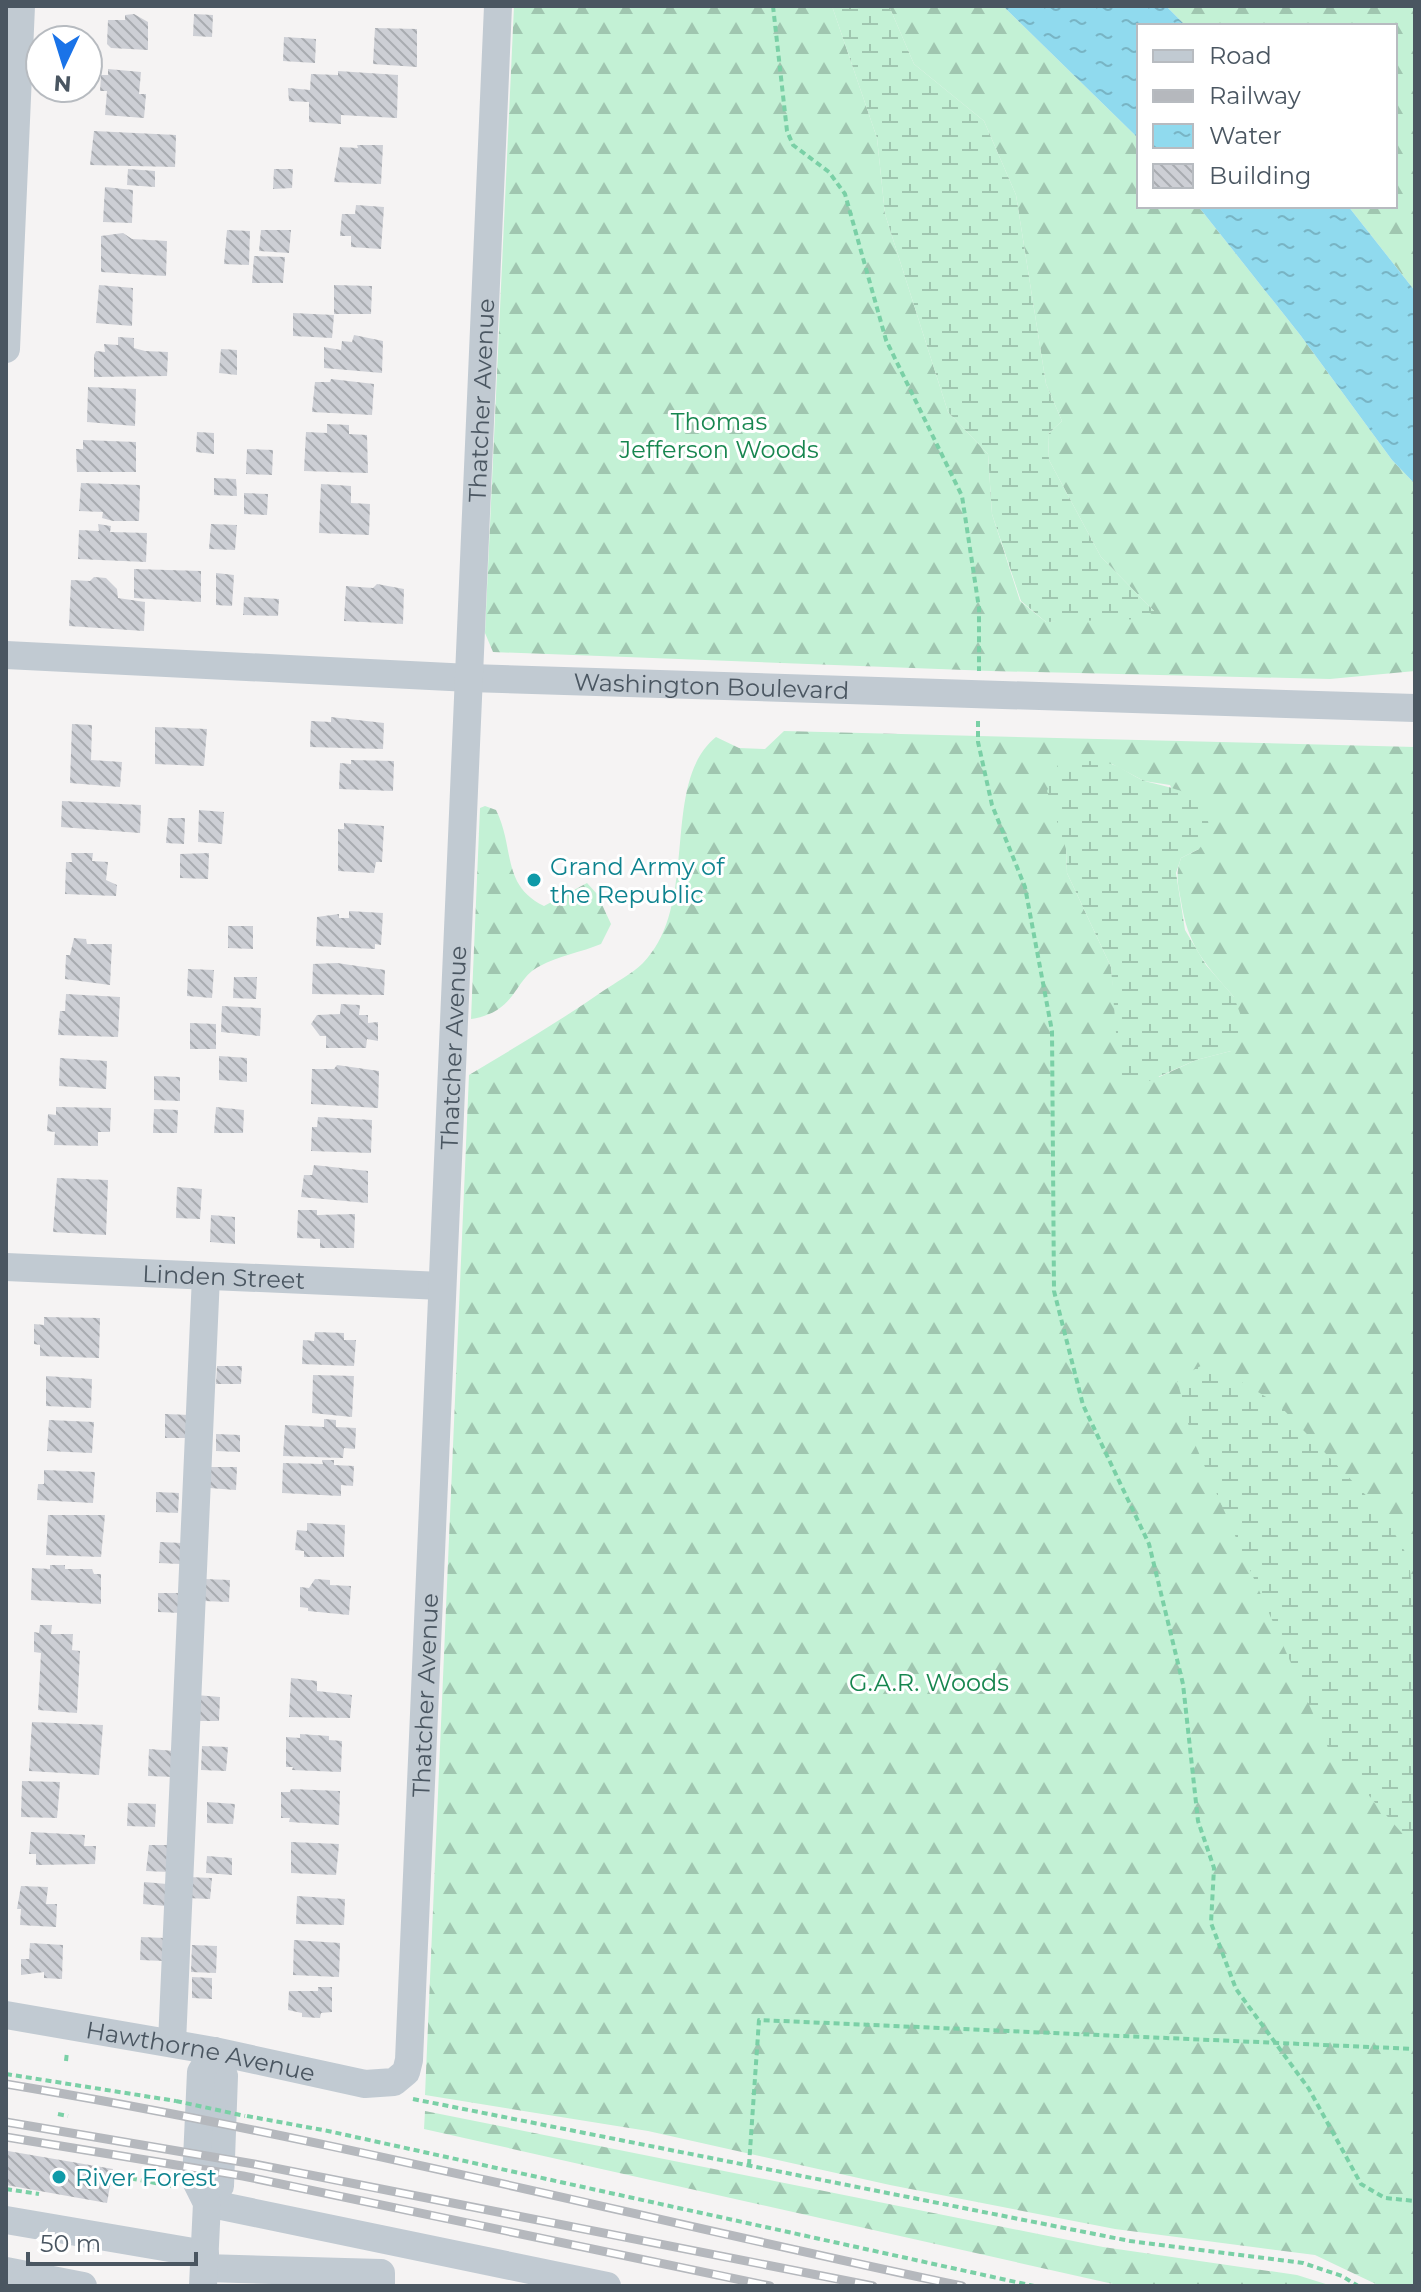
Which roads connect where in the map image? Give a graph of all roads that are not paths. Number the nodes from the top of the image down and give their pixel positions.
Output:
1 (21, 6) edge
2 (498, 6) edge
3 (6, 349) edge
4 (6, 655) edge
5 (470, 678) junction
6 (1415, 708) edge
7 (6, 1267) edge
8 (206, 1276) junction
9 (442, 1286) junction
10 (6, 2015) edge
11 (172, 2043) junction
12 (214, 2051) junction
13 (394, 2082) joint
14 (207, 2203) junction
15 (6, 2220) edge
16 (204, 2269) edge
17 (6, 2271) edge
18 (83, 2286) edge
19 (381, 2286) edge
20 (607, 2286) edge

1 - 3 street
2 - 5 street, Thatcher Avenue
4 - 5 street, Washington Boulevard
5 - 6 street, Washington Boulevard
5 - 9 street, Thatcher Avenue
7 - 8 street, Linden Street
8 - 9 street, Linden Street
8 - 11 street
9 - 13 street, Thatcher Avenue
10 - 11 street, Hawthorne Avenue
11 - 12 street, Hawthorne Avenue
12 - 13 street, Hawthorne Avenue
12 - 14 street
14 - 16 street
14 - 20 street
15 - 16 street
16 - 19 street
17 - 18 street

